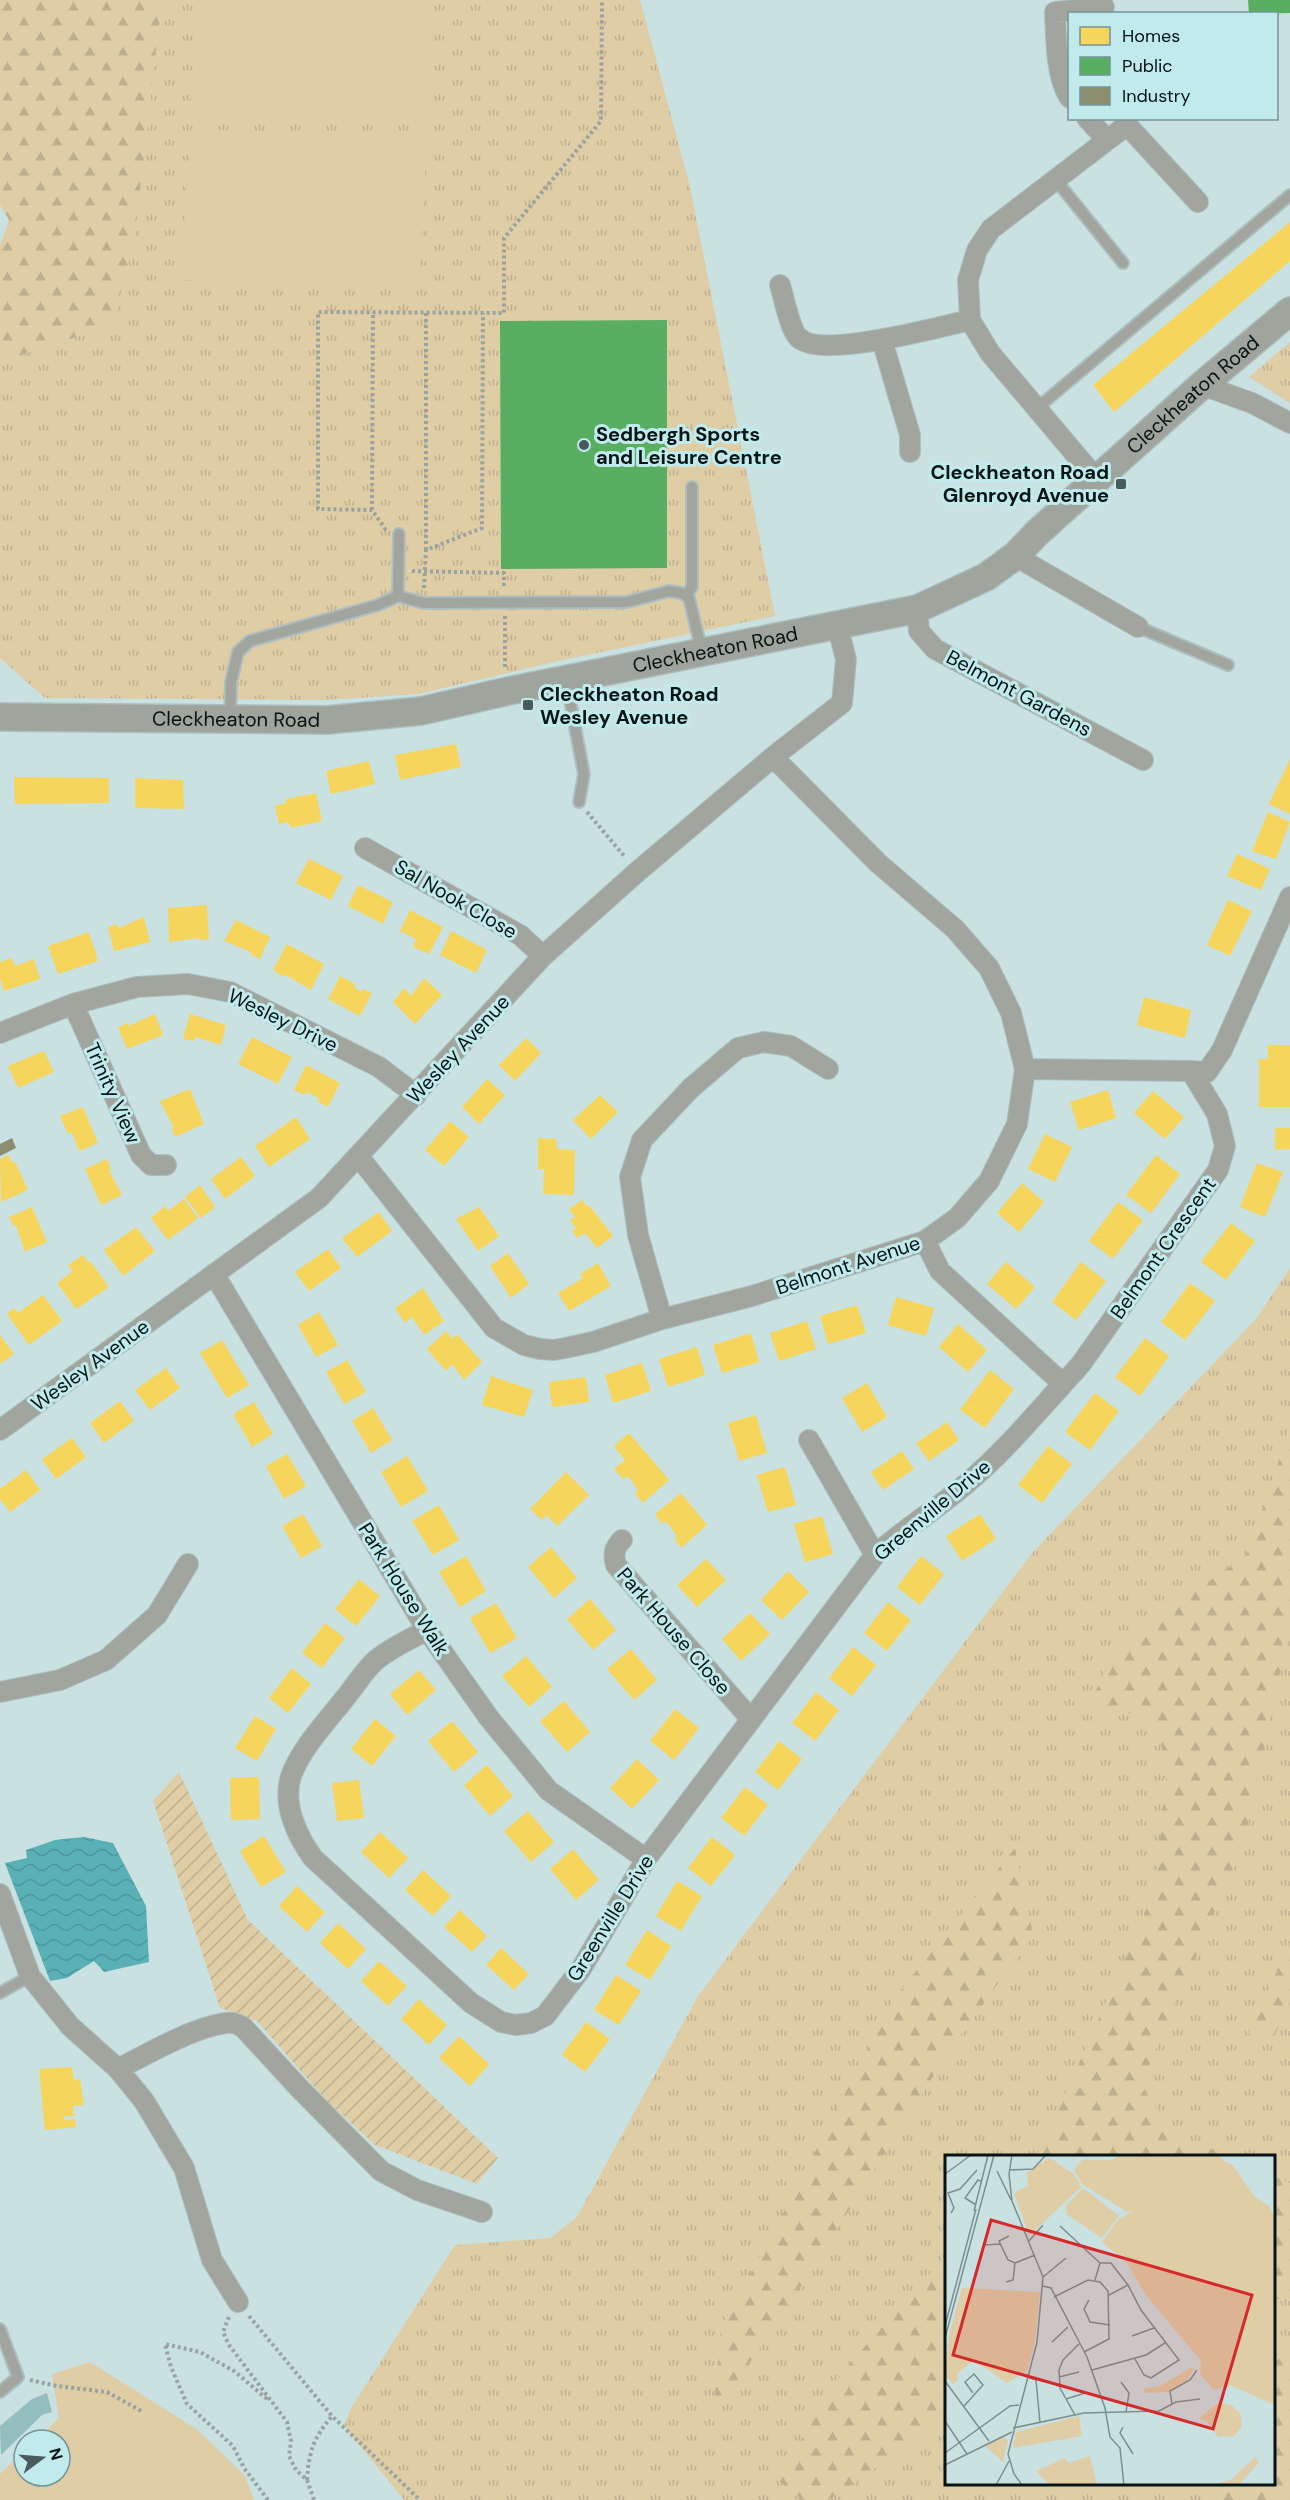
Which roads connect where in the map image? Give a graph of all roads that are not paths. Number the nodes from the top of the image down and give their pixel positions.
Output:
1 (1104, 7) dead end
2 (1068, 93) edge
3 (1089, 120) edge
4 (1107, 140) junction
5 (1055, 179) junction
6 (1290, 195) edge
7 (1198, 202) dead end
8 (1123, 263) dead end
9 (780, 285) dead end
10 (1290, 311) edge
11 (970, 320) junction
12 (882, 340) junction
13 (1202, 385) junction
14 (1036, 409) junction
15 (1290, 423) edge
16 (910, 452) dead end
17 (1098, 481) junction
18 (692, 487) dead end
19 (399, 534) dead end
20 (1015, 556) junction
21 (398, 596) junction
22 (686, 596) junction
23 (917, 609) junction
24 (837, 625) junction
25 (1138, 627) joint
26 (702, 652) junction
27 (1228, 665) dead end
28 (566, 680) junction
29 (0, 717) edge
30 (230, 719) junction
31 (773, 757) junction
32 (1143, 760) dead end
33 (579, 802) road end
34 (365, 848) dead end
35 (1290, 897) edge
36 (543, 956) junction
37 (73, 1004) junction
38 (0, 1033) edge
39 (828, 1069) dead end
40 (1025, 1069) junction
41 (1191, 1071) junction
42 (416, 1095) junction
43 (359, 1156) junction
44 (166, 1165) dead end
45 (924, 1241) junction
46 (214, 1275) junction
47 (662, 1319) junction
48 (1063, 1384) junction
49 (0, 1431) edge
50 (809, 1440) dead end
51 (622, 1540) dead end
52 (874, 1555) junction
53 (188, 1563) dead end
54 (427, 1630) junction
55 (0, 1692) edge
56 (750, 1718) junction
57 (646, 1859) junction
58 (0, 1894) edge
59 (30, 1976) junction
60 (0, 1993) edge
61 (118, 2069) junction
62 (482, 2212) dead end
63 (238, 2302) road end
64 (0, 2329) edge
65 (0, 2392) edge

1 - 2 street
3 - 4 street
4 - 5 street
4 - 7 street
5 - 8 lane
5 - 11 street
6 - 14 lane
9 - 12 street
10 - 13 street, Cleckheaton Road
11 - 12 street
11 - 14 street
12 - 16 street
13 - 15 street
13 - 17 street, Cleckheaton Road
14 - 17 street
17 - 20 street, Cleckheaton Road
18 - 22 lane
19 - 21 lane
20 - 23 street, Cleckheaton Road
20 - 25 street
21 - 22 lane
21 - 30 lane
22 - 26 lane
23 - 24 street, Cleckheaton Road
23 - 32 street, Belmont Gardens
24 - 26 street, Cleckheaton Road
24 - 31 street, Wesley Avenue
25 - 27 lane
26 - 28 street, Cleckheaton Road
28 - 30 street, Cleckheaton Road
28 - 33 lane
29 - 30 street, Cleckheaton Road
31 - 36 street, Wesley Avenue
31 - 40 street, Belmont Avenue
34 - 36 street, Sal Nook Close
35 - 41 street
36 - 42 street, Wesley Avenue
37 - 38 street, Wesley Drive
37 - 42 street, Wesley Drive
37 - 44 street, Trinity View
39 - 47 street
40 - 41 street
40 - 45 street, Belmont Avenue
41 - 48 street, Belmont Crescent
42 - 43 street, Wesley Avenue
43 - 46 street, Wesley Avenue
43 - 47 street, Belmont Avenue
45 - 47 street, Belmont Avenue
45 - 48 street
46 - 49 street, Wesley Avenue
46 - 54 street, Park House Walk
48 - 52 street, Greenville Drive
50 - 52 street
51 - 56 street, Park House Close
52 - 56 street, Greenville Drive
53 - 55 street
54 - 57 street, Park House Walk
54 - 57 street, Greenville Drive
56 - 57 street, Greenville Drive
58 - 59 street
59 - 60 lane
59 - 61 street
61 - 62 street
61 - 63 street
64 - 65 lane

